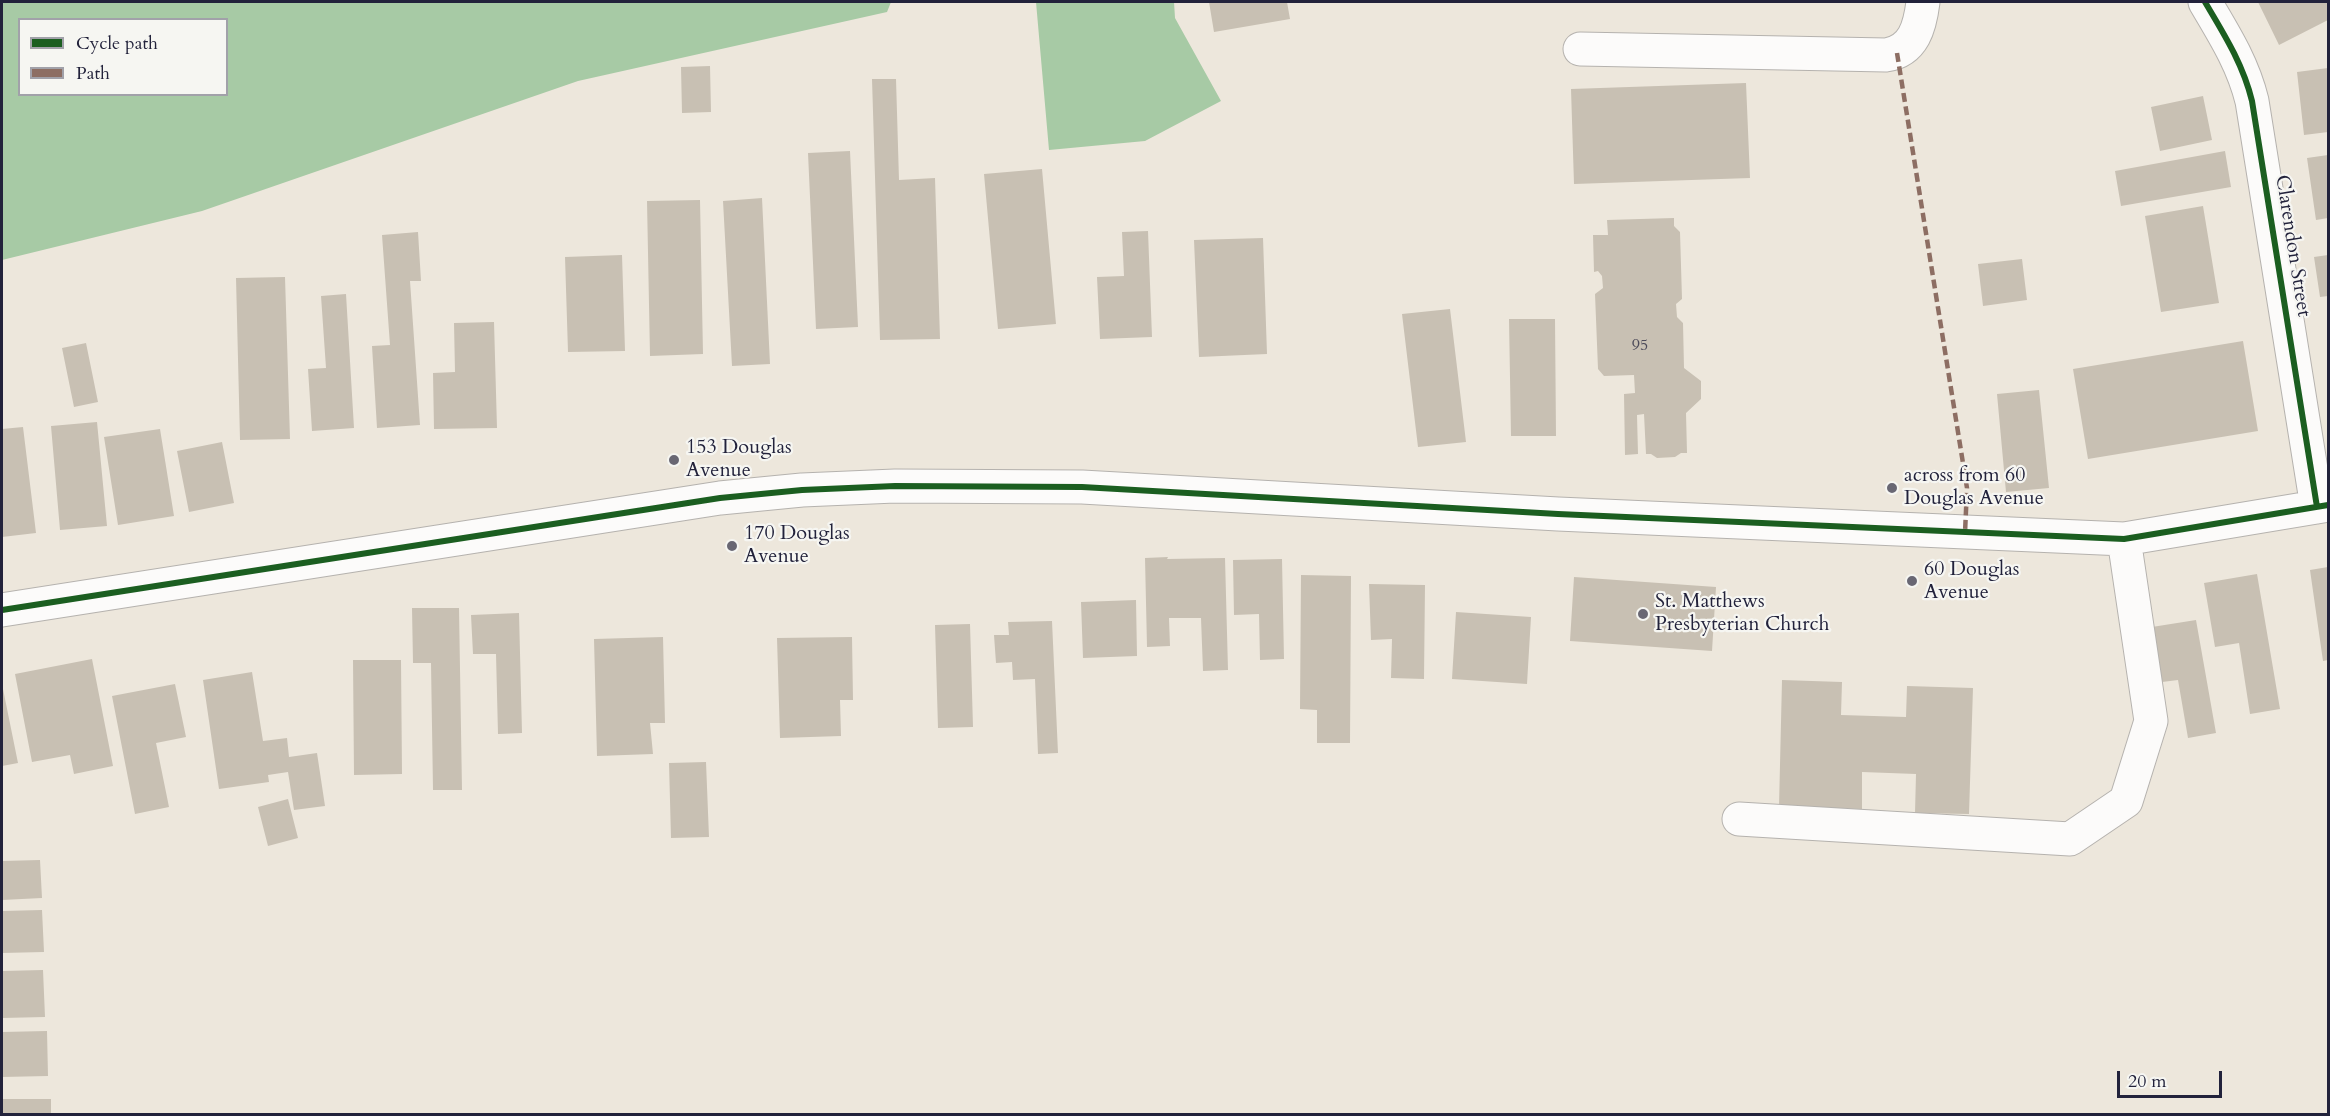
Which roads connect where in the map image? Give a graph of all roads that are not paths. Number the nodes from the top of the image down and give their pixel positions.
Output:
1 (1923, 2) edge
2 (2205, 2) edge
3 (1580, 49) dead end
4 (2323, 506) edge
5 (2124, 539) junction
6 (2, 610) edge
7 (1739, 819) dead end

1 - 3 street
2 - 4 street, Clarendon Street
4 - 5 street
5 - 6 street
5 - 7 street

